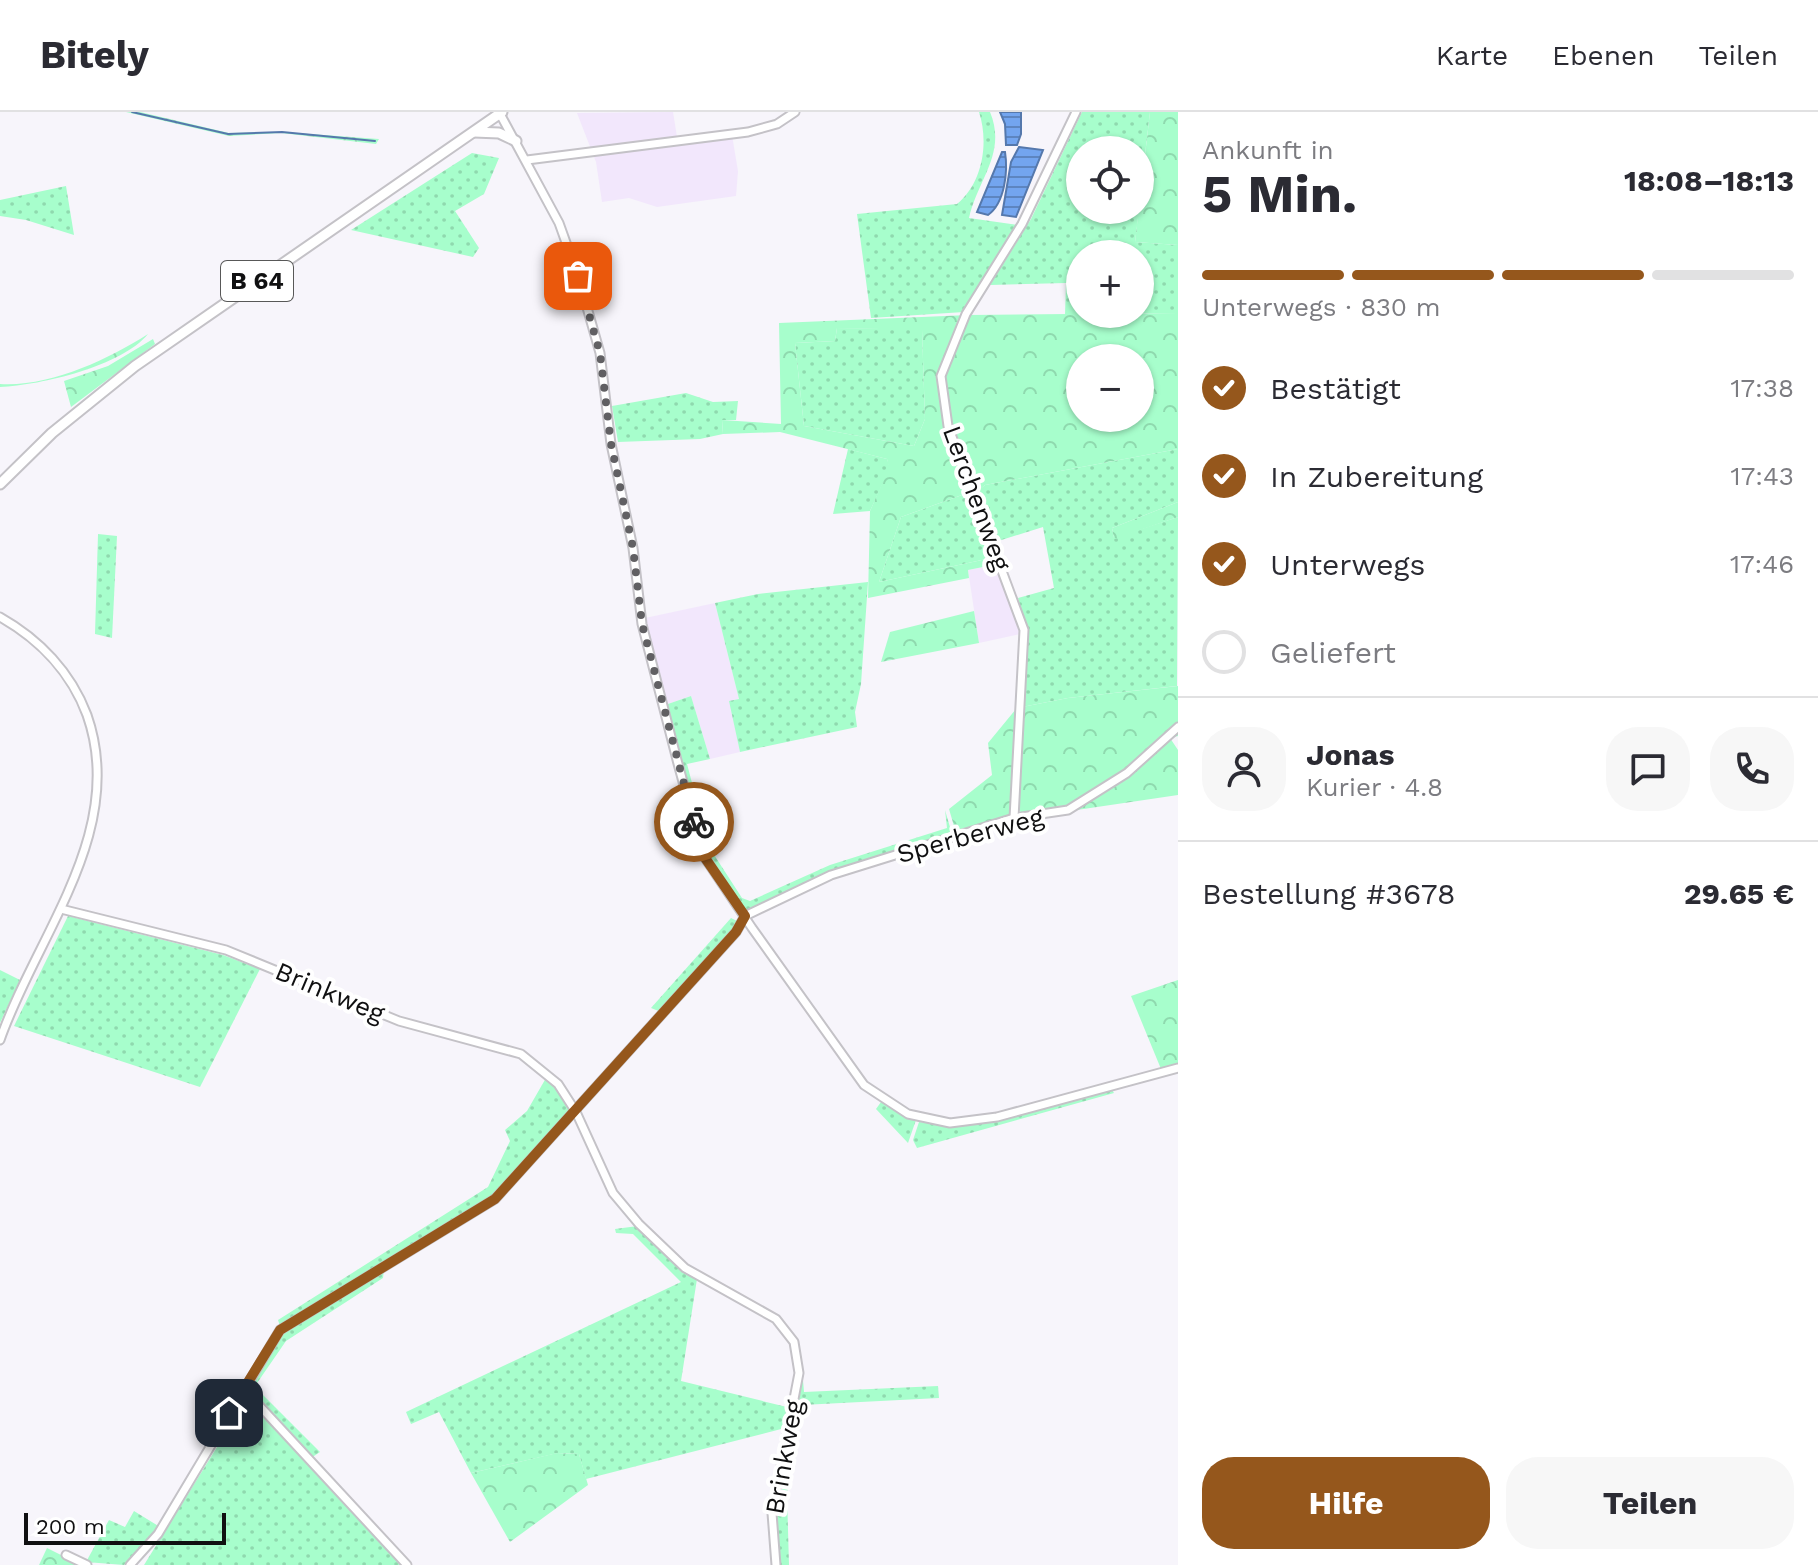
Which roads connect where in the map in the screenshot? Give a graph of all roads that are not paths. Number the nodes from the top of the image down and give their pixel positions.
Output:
1 (795, 112) edge
2 (1076, 112) edge
3 (500, 113) edge
4 (474, 132) junction
5 (516, 141) junction
6 (527, 160) junction
7 (0, 484) edge
8 (0, 617) edge
9 (1178, 727) edge
10 (1014, 818) junction
11 (61, 909) junction
12 (745, 916) junction
13 (752, 928) junction
14 (736, 932) junction
15 (0, 1040) edge
16 (1178, 1068) edge
17 (576, 1112) junction
18 (244, 1389) junction
19 (66, 1555) dead end
20 (87, 1565) edge
21 (130, 1565) edge
22 (407, 1565) edge
23 (776, 1565) edge

1 - 6 street
2 - 10 street, Lerchenweg
3 - 4 main road, B 64
3 - 5 street
4 - 5 main road
4 - 7 main road, B 64
5 - 6 street
6 - 12 street
8 - 11 street
9 - 10 street, Sperberweg
10 - 12 street, Sperberweg
11 - 15 street
11 - 17 street, Brinkweg
12 - 13 street
12 - 14 street
13 - 14 street
13 - 16 street
14 - 17 street
17 - 18 street
17 - 23 street, Brinkweg
18 - 21 street
18 - 22 street
19 - 20 street

